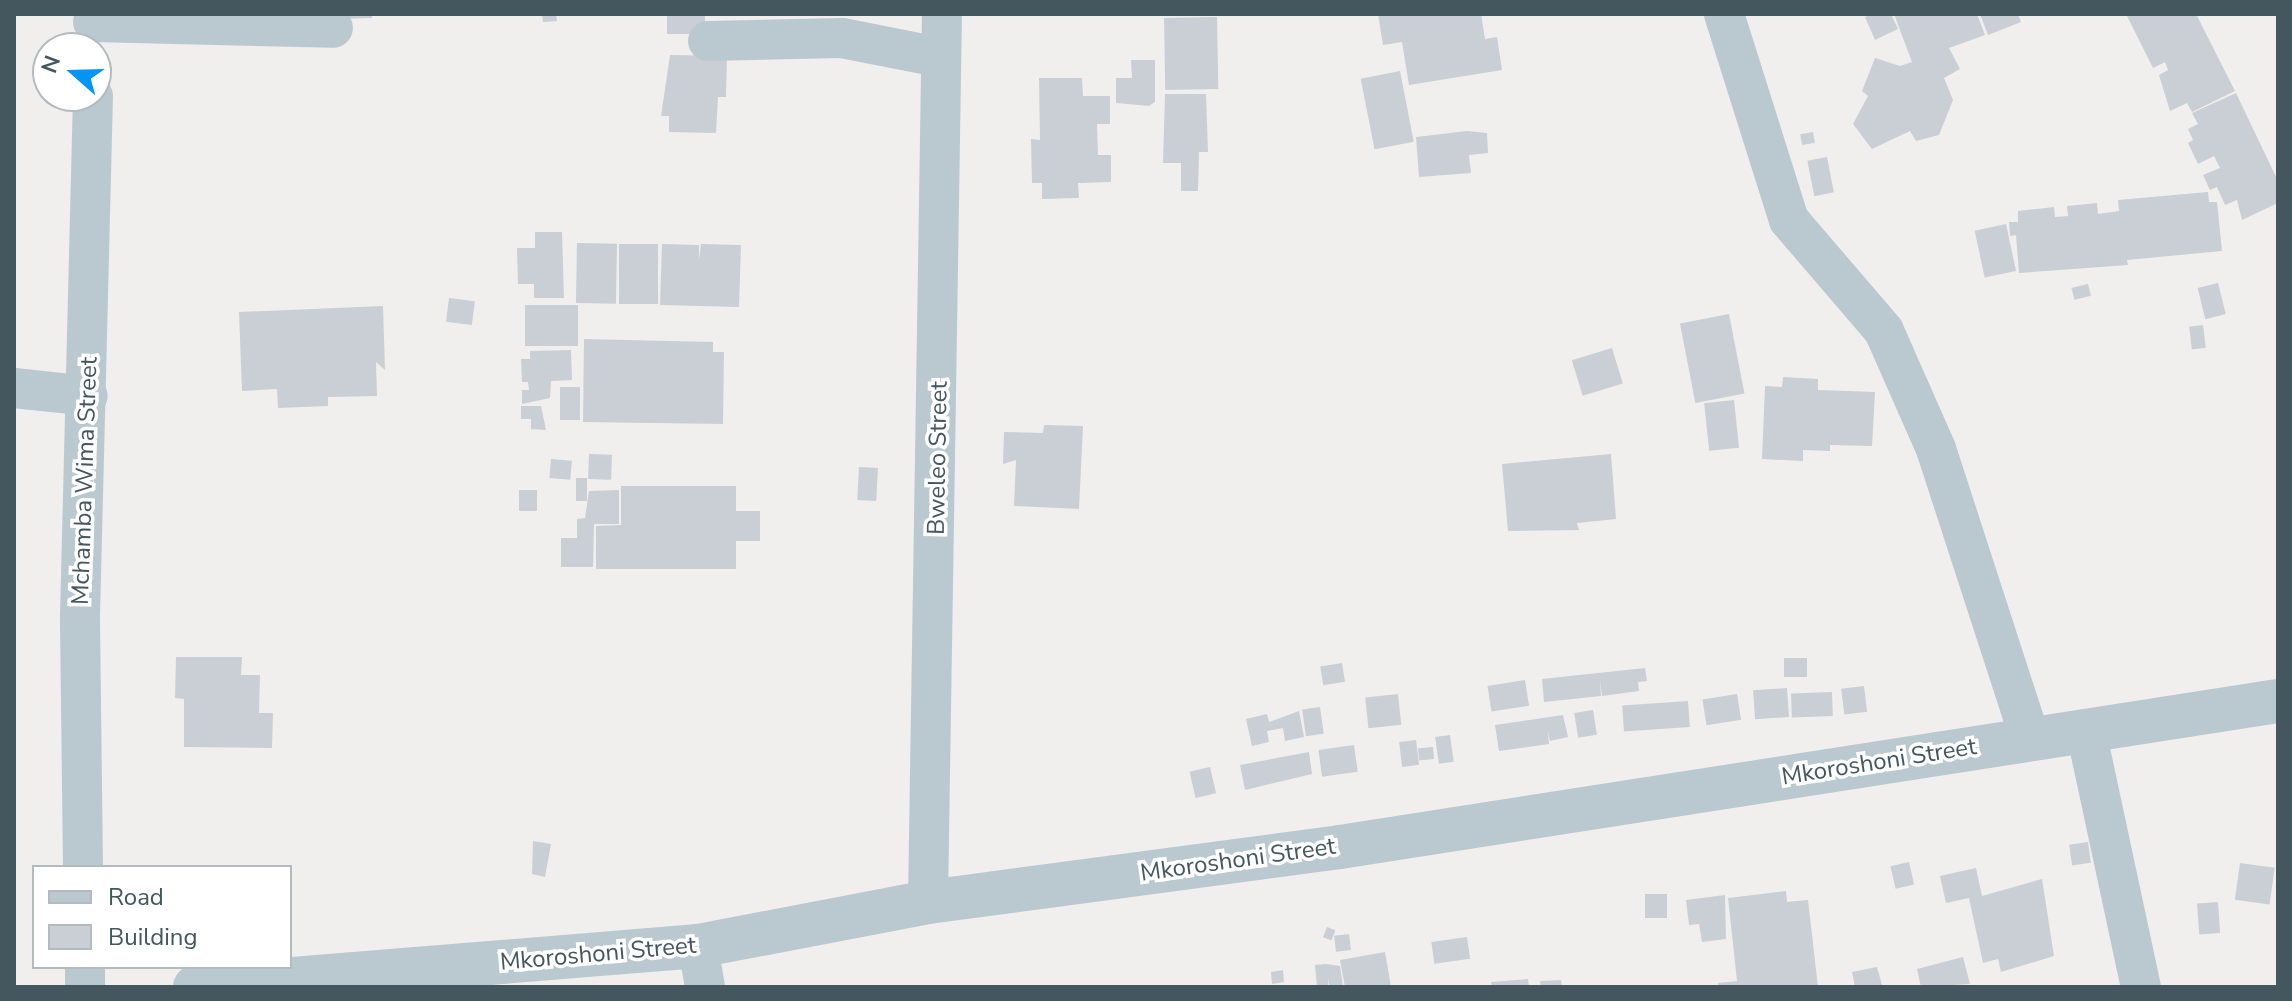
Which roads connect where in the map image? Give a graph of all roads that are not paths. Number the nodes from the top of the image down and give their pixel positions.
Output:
1 (942, 14) edge
2 (1724, 14) edge
3 (93, 28) edge
4 (333, 28) dead end
5 (708, 41) dead end
6 (939, 57) junction
7 (93, 112) edge
8 (14, 388) edge
9 (88, 396) junction
10 (2278, 701) edge
11 (2086, 731) junction
12 (2030, 738) junction
13 (83, 865) edge
14 (928, 902) junction
15 (702, 967) edge
16 (195, 987) edge
17 (2141, 987) edge

1 - 6 street, Bweleo Street
2 - 12 street
3 - 4 street
5 - 6 street
6 - 14 street, Bweleo Street
7 - 9 street, Mchamba Wima Street
8 - 9 street
9 - 13 street, Mchamba Wima Street
10 - 11 street, Mkoroshoni Street
11 - 12 street, Mkoroshoni Street
11 - 17 street
12 - 14 street, Mkoroshoni Street
14 - 15 street, Mkoroshoni Street
15 - 16 street, Mkoroshoni Street

